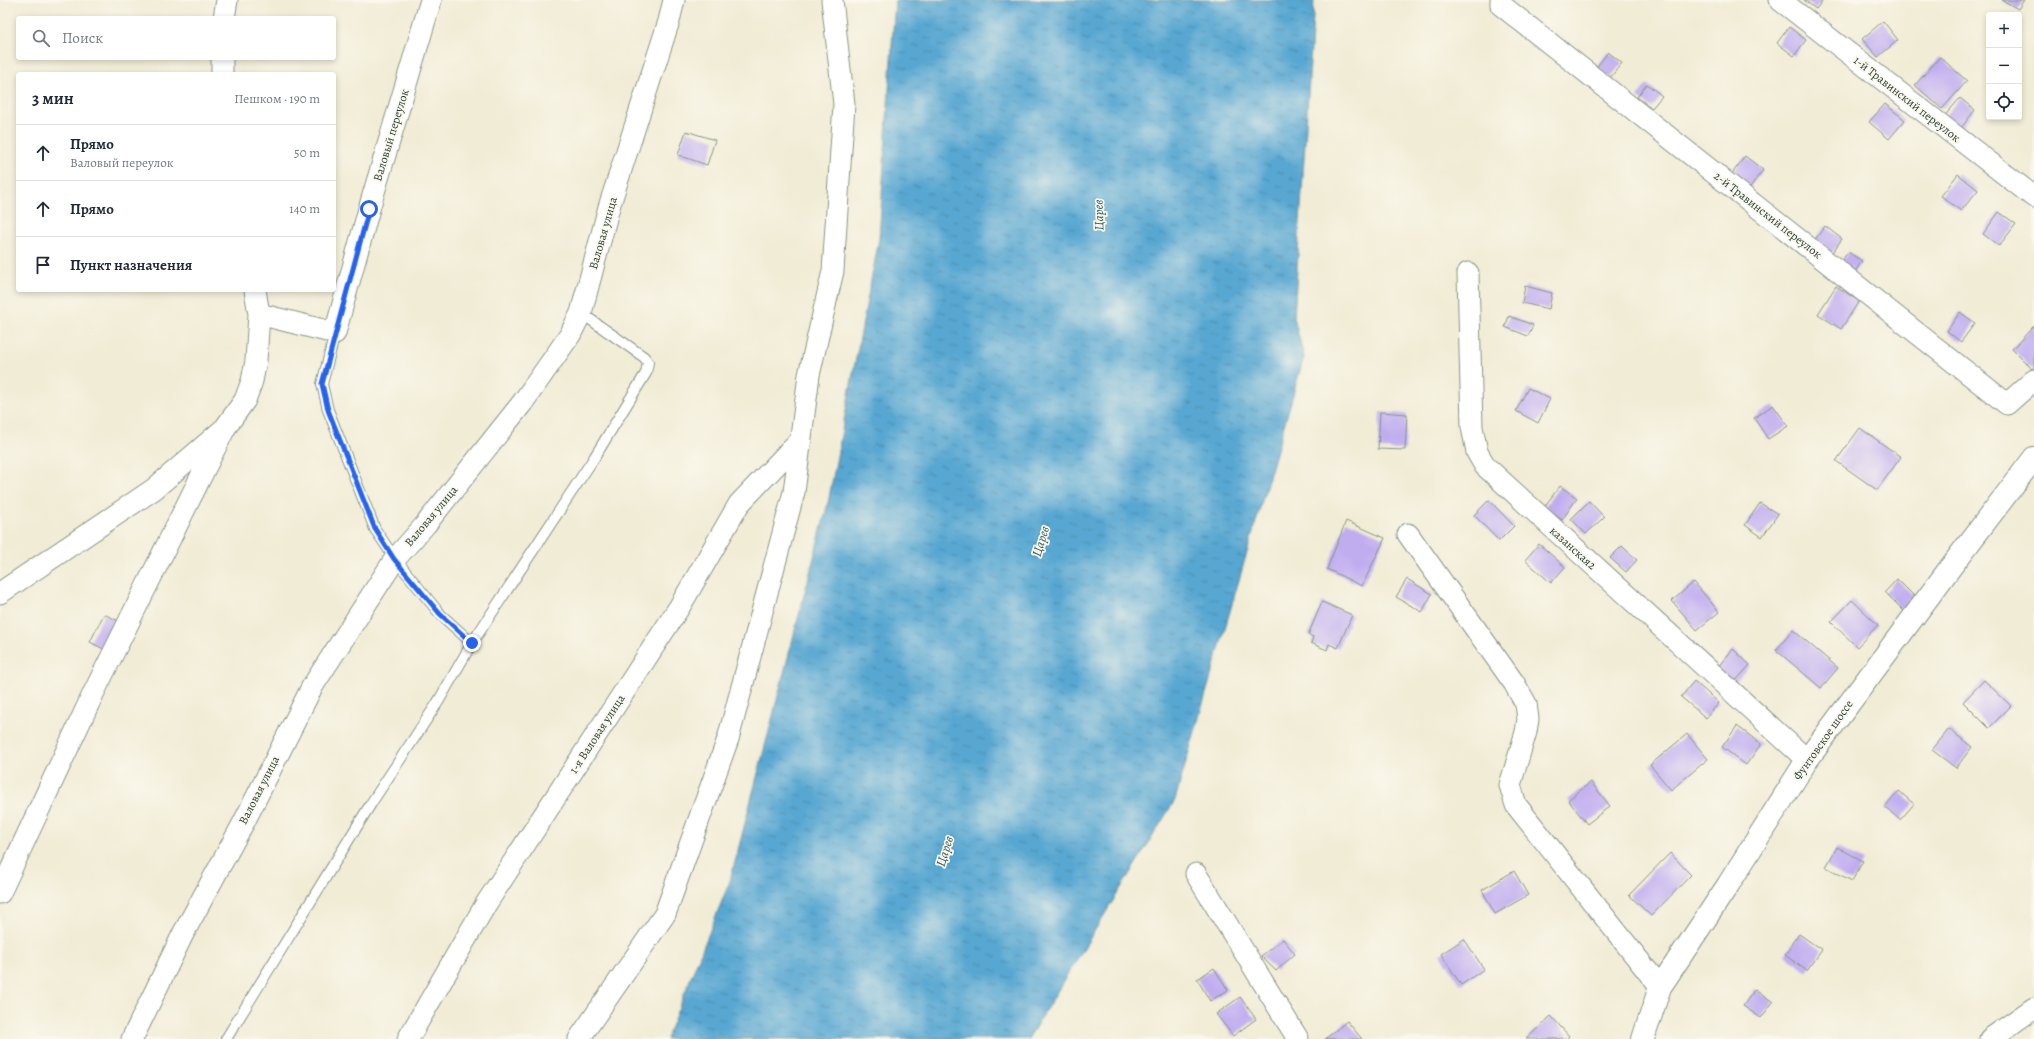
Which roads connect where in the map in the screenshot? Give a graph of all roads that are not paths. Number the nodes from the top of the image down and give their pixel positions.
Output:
1 (227, 0) edge
2 (431, 0) edge
3 (674, 0) edge
4 (832, 0) edge
5 (1780, 0) edge
6 (1501, 3) edge
7 (224, 16) edge
8 (222, 60) edge
9 (222, 72) edge
10 (2034, 197) edge
11 (1468, 273) dead end
12 (255, 292) edge
13 (581, 312) junction
14 (259, 314) junction
15 (335, 333) junction
16 (2034, 380) edge
17 (225, 428) junction
18 (800, 440) junction
19 (2034, 458) edge
20 (1408, 534) dead end
21 (394, 559) junction
22 (0, 593) edge
23 (472, 643) junction
24 (1807, 760) junction
25 (1196, 874) dead end
26 (0, 893) edge
27 (1660, 987) junction
28 (2034, 1008) edge
29 (132, 1039) edge
30 (226, 1039) edge
31 (408, 1039) edge
32 (579, 1039) edge
33 (1298, 1039) edge
34 (1643, 1039) edge
35 (1990, 1039) edge

1 - 7 street
2 - 15 street, Валовый переулок
3 - 13 street, Валовая улица
4 - 18 street
5 - 10 street, 1-й Травинский переулок
6 - 16 street, 2-й Травинский переулок
8 - 9 street
11 - 24 street, казанская2
12 - 14 street
13 - 21 street, Валовая улица
13 - 23 lane
14 - 15 street
14 - 17 street
15 - 21 lane
17 - 22 street
17 - 26 street
18 - 31 street, 1-я Валовая улица
18 - 32 street
19 - 24 street, Фунтовское шоссе
20 - 27 street
21 - 23 lane
21 - 29 street, Валовая улица
23 - 30 lane
24 - 27 street, Фунтовское шоссе
25 - 33 street
27 - 34 street, Фунтовское шоссе
28 - 35 street

